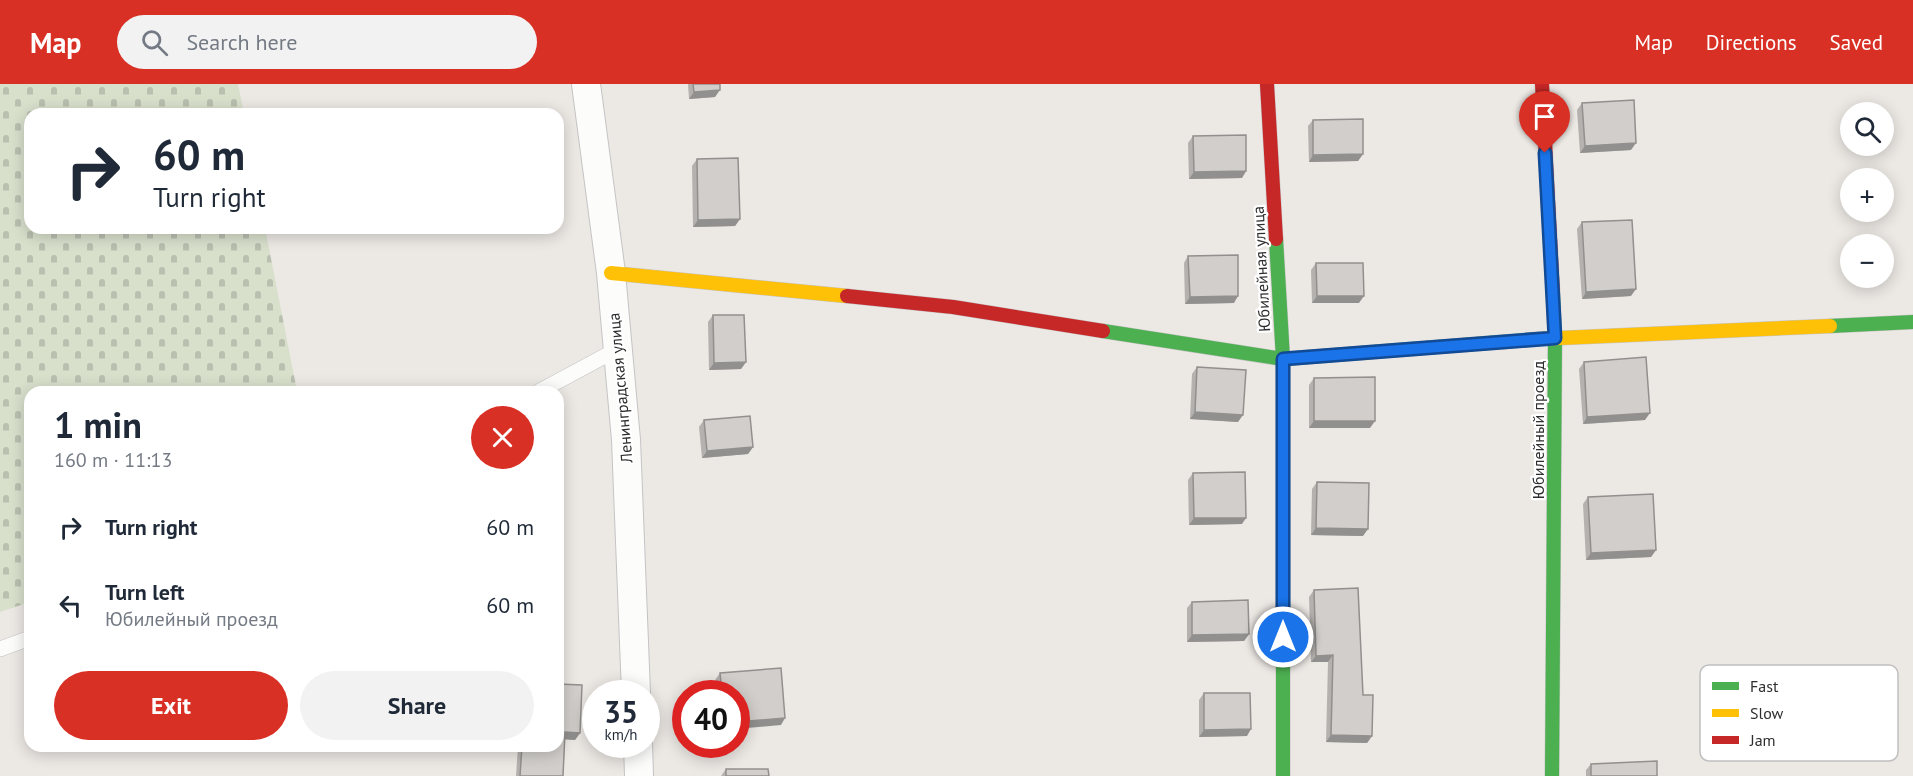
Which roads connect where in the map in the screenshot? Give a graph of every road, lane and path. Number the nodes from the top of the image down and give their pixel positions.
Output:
1 (586, 84) edge
2 (1267, 84) edge
3 (1542, 84) edge
4 (611, 273) junction
5 (1913, 322) edge
6 (1555, 338) junction
7 (616, 350) junction
8 (1283, 359) junction
9 (549, 386) edge
10 (24, 640) edge
11 (0, 649) edge
12 (635, 680) edge
13 (638, 758) edge
14 (639, 776) edge
15 (1283, 776) edge
16 (1552, 776) edge

1 - 4 street, Ленинградская улица
2 - 8 street, Юбилейная улица
3 - 6 street, Юбилейный проезд
4 - 7 street, Ленинградская улица
4 - 8 street
5 - 6 street
6 - 8 street
6 - 16 street, Юбилейный проезд
7 - 9 lane
7 - 12 street, Ленинградская улица
8 - 15 street, Юбилейная улица
10 - 11 lane
13 - 14 street

